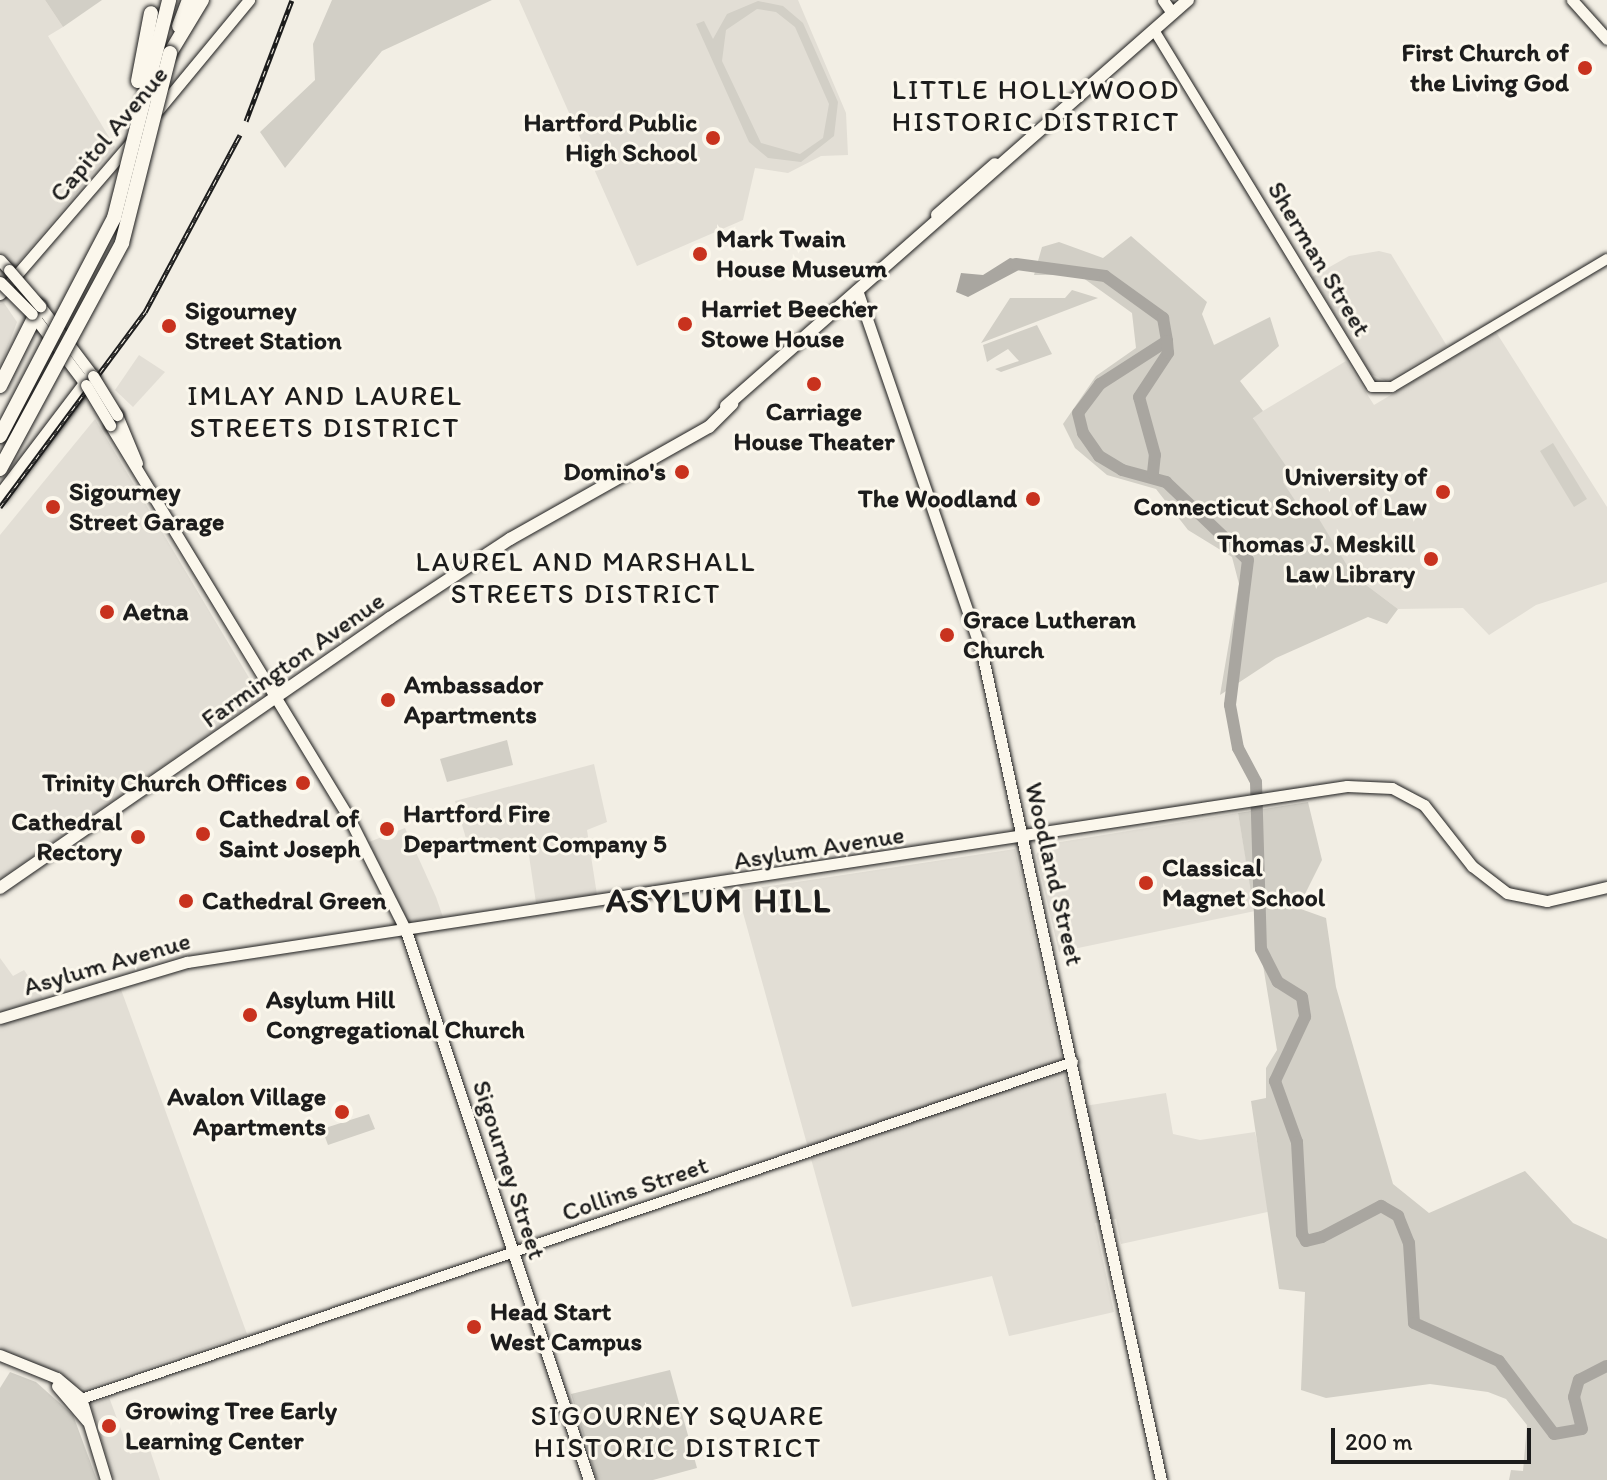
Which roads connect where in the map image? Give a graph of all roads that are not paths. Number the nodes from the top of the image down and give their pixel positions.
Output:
1 (154, 0) edge
2 (169, 0) edge
3 (189, 0) edge
4 (202, 0) edge
5 (249, 0) edge
6 (1163, 0) edge
7 (1188, 0) edge
8 (1572, 0) edge
9 (1172, 13) junction
10 (1154, 30) junction
11 (1607, 39) edge
12 (170, 53) junction
13 (109, 231) junction
14 (1607, 259) edge
15 (0, 260) edge
16 (0, 282) edge
17 (857, 290) junction
18 (0, 294) edge
19 (36, 310) junction
20 (90, 380) junction
21 (0, 386) edge
22 (0, 436) edge
23 (0, 469) edge
24 (0, 497) edge
25 (273, 698) junction
26 (1022, 838) junction
27 (1607, 887) edge
28 (0, 888) edge
29 (406, 931) junction
30 (0, 1018) edge
31 (1073, 1062) junction
32 (513, 1253) junction
33 (0, 1355) edge
34 (0, 1362) edge
35 (18, 1365) junction
36 (77, 1400) junction
37 (106, 1480) edge
38 (589, 1480) edge
39 (1161, 1480) edge

1 - 13 highway, bridge
2 - 13 highway, bridge
3 - 12 highway
4 - 12 highway
5 - 18 main road, Capitol Avenue
6 - 9 main road
7 - 9 main road, Farmington Avenue
8 - 11 main road
9 - 10 main road, Farmington Avenue
10 - 14 street, Sherman Street
10 - 17 main road, Farmington Avenue
12 - 23 highway, bridge
13 - 22 highway, bridge
15 - 19 main road, Sigourney Street, bridge
16 - 19 main road, Sigourney Street, bridge
17 - 25 main road, Farmington Avenue
17 - 26 main road, Woodland Street
19 - 20 main road, Sigourney Street, bridge
19 - 21 highway
20 - 24 highway
20 - 25 main road, Sigourney Street, bridge
25 - 28 main road, Farmington Avenue
25 - 29 main road, Sigourney Street
26 - 27 main road, Asylum Avenue
26 - 29 main road, Asylum Avenue
26 - 31 main road, Woodland Street
29 - 30 main road, Asylum Avenue
29 - 32 main road, Sigourney Street
31 - 32 street, Collins Street
31 - 39 main road, Woodland Street
32 - 36 street, Collins Street
32 - 38 main road, Sigourney Street
33 - 35 main road
34 - 35 main road
35 - 36 main road
36 - 37 main road

